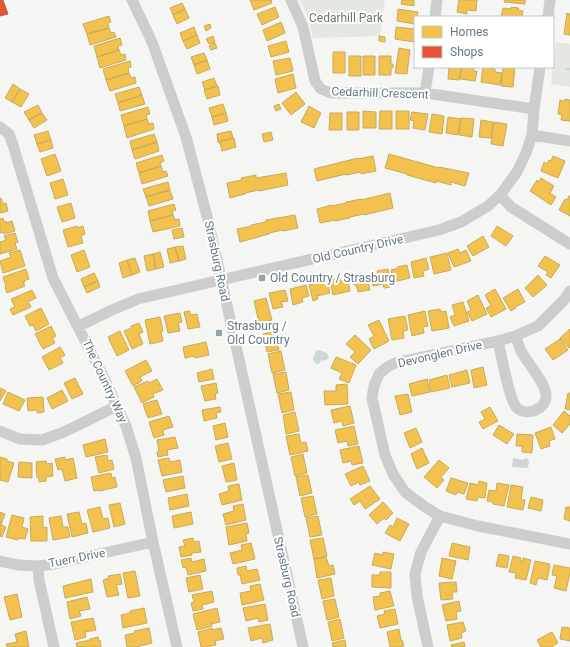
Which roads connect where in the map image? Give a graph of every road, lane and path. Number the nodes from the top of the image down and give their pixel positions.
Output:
1 (132, 0) edge
2 (292, 0) edge
3 (438, 0) edge
4 (550, 0) edge
5 (435, 16) edge
6 (548, 16) edge
7 (429, 68) edge
8 (540, 68) edge
9 (425, 93) junction
10 (534, 109) junction
11 (0, 127) edge
12 (532, 135) junction
13 (570, 141) edge
14 (500, 195) junction
15 (570, 244) edge
16 (221, 281) junction
17 (570, 291) edge
18 (78, 326) junction
19 (515, 336) junction
20 (498, 341) junction
21 (117, 406) junction
22 (0, 431) edge
23 (440, 516) junction
24 (153, 542) junction
25 (570, 544) edge
26 (0, 561) edge
27 (38, 566) junction
28 (54, 647) edge
29 (177, 647) edge
30 (303, 647) edge
31 (428, 647) edge

1 - 16 street, Strasburg Road
2 - 9 street, Cedarhill Crescent
3 - 5 street
4 - 6 street
7 - 9 street
8 - 10 street, Old Country Drive
9 - 10 street, Cedarhill Crescent
10 - 12 street, Old Country Drive
11 - 18 street, The Country Way
12 - 13 street
12 - 14 street, Old Country Drive
14 - 15 street
14 - 16 street, Old Country Drive
16 - 18 street, Old Country Drive
16 - 30 street, Strasburg Road
17 - 19 street, Devonglen Drive
18 - 21 street, The Country Way
19 - 20 street, Devonglen Drive
19 - 20 street
20 - 23 street, Devonglen Drive
21 - 22 street
21 - 24 street, The Country Way
23 - 25 street, Devonglen Drive
23 - 31 street
24 - 27 street, Tuerr Drive
24 - 29 street, The Country Way
26 - 27 street, Tuerr Drive
27 - 28 street

